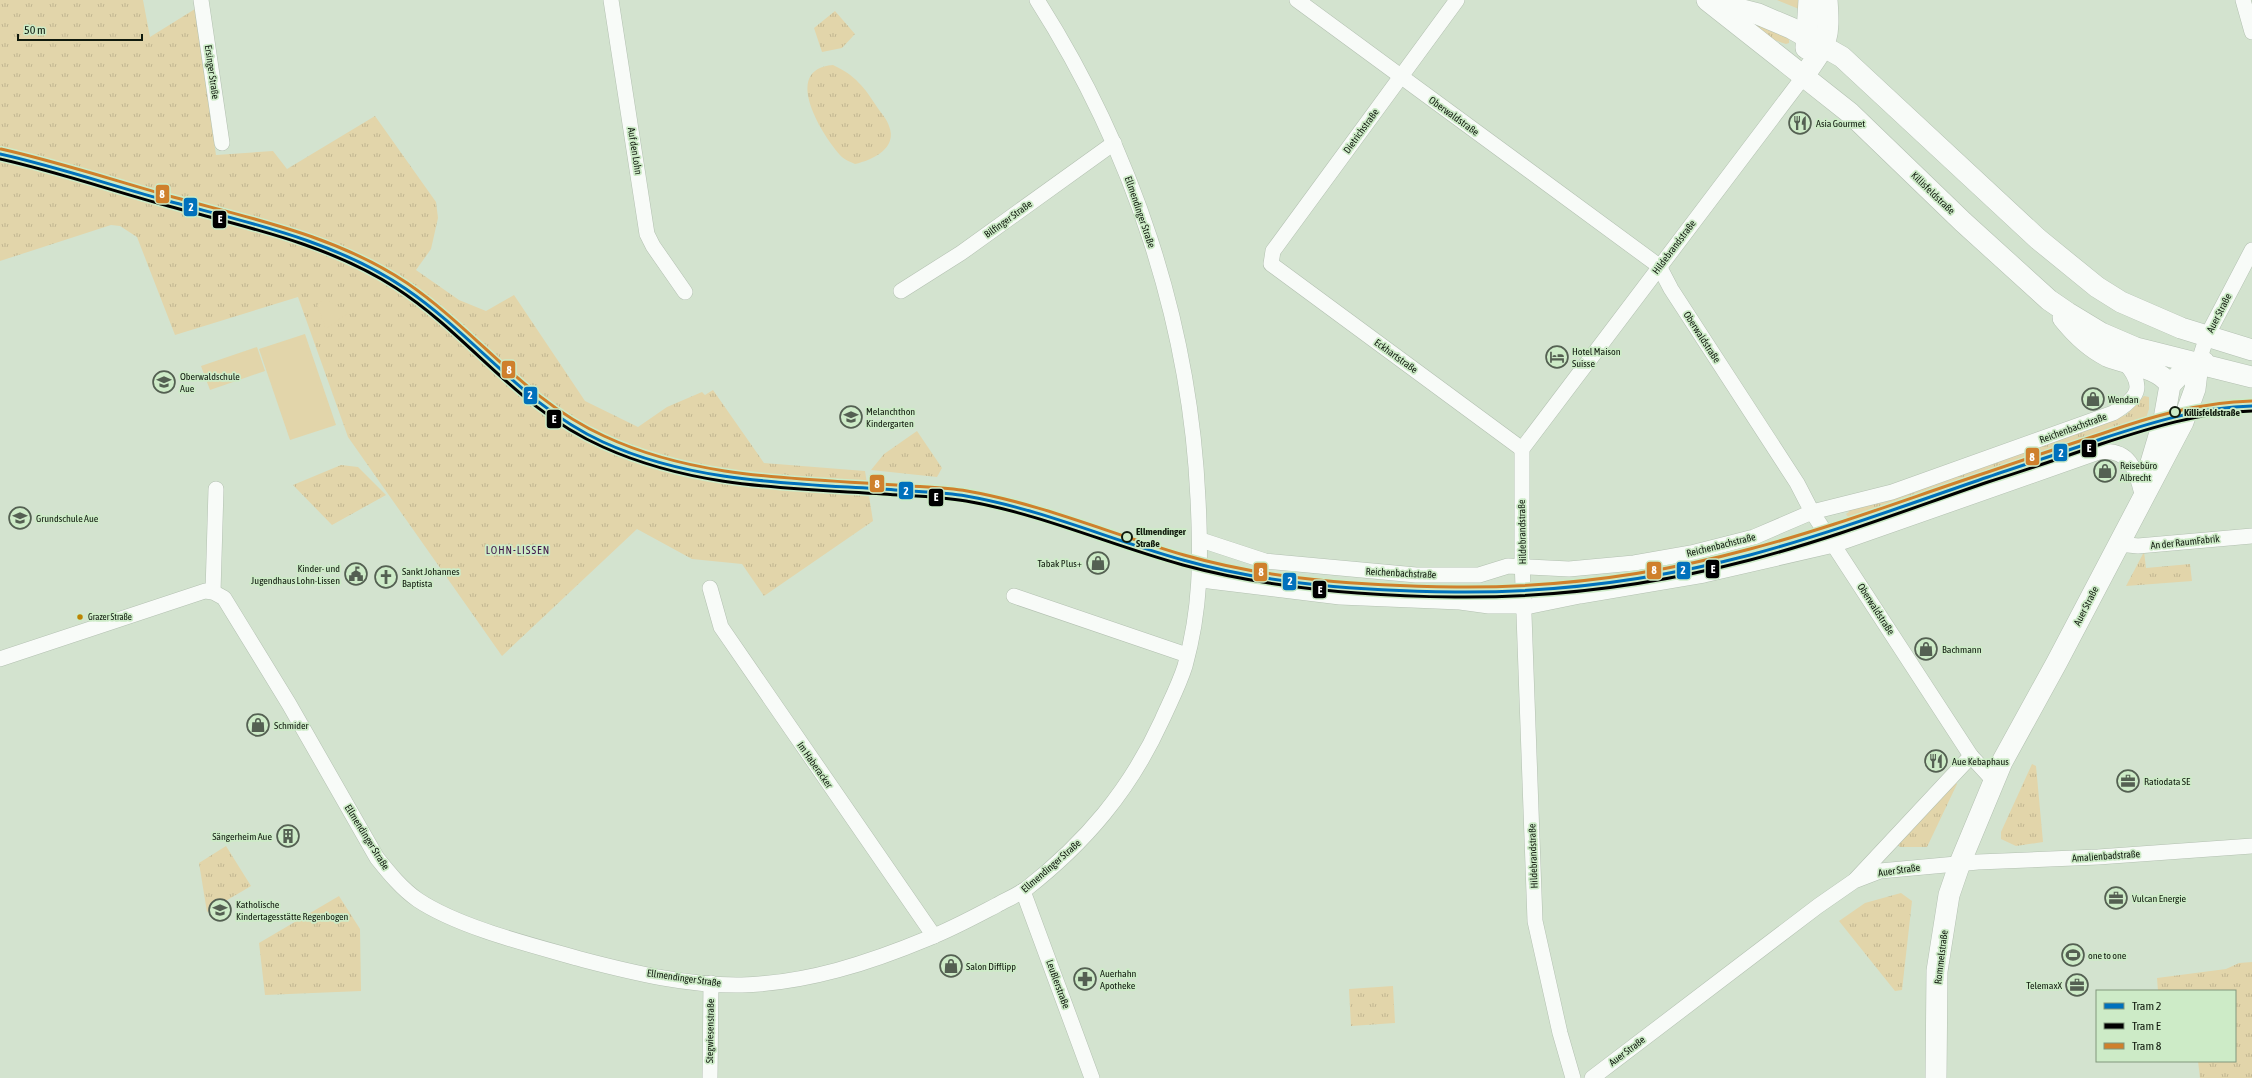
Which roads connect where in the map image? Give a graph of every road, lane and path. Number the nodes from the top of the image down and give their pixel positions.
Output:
1 (201, 0) edge
2 (611, 0) edge
3 (1037, 0) edge
4 (1297, 0) edge
5 (1457, 0) edge
6 (1707, 0) edge
7 (1766, 0) edge
8 (1809, 0) edge
9 (1827, 0) edge
10 (2243, 0) edge
11 (1743, 10) junction
12 (2252, 32) edge
13 (1807, 36) junction
14 (1825, 46) junction
15 (1400, 76) junction
16 (1804, 76) junction
17 (222, 143) dead end
18 (1114, 143) junction
19 (2252, 250) edge
20 (1271, 264) joint
21 (1659, 266) junction
22 (901, 291) dead end
23 (685, 292) dead end
24 (2049, 300) junction
25 (2207, 336) junction
26 (2252, 350) edge
27 (2125, 363) junction
28 (2198, 364) junction
29 (2252, 368) edge
30 (2252, 377) edge
31 (2170, 385) junction
32 (1522, 449) junction
33 (216, 490) dead end
34 (2142, 497) junction
35 (1812, 512) junction
36 (2252, 536) edge
37 (1201, 540) junction
38 (2119, 544) junction
39 (1834, 545) junction
40 (1523, 565) junction
41 (1200, 580) junction
42 (710, 588) dead end
43 (213, 592) junction
44 (1014, 596) dead end
45 (1525, 607) junction
46 (1187, 655) junction
47 (0, 659) edge
48 (1971, 756) junction
49 (1993, 780) junction
50 (2252, 846) edge
51 (1960, 863) junction
52 (1854, 881) junction
53 (1023, 891) junction
54 (934, 936) junction
55 (711, 983) junction
56 (710, 1078) edge
57 (1092, 1078) edge
58 (1572, 1078) edge
59 (1592, 1078) edge
60 (1936, 1078) edge

1 - 17 street, Ersinger Straße
2 - 23 street, Auf den Lohn
3 - 18 street, Ellmendinger Straße
4 - 15 street, Oberwaldstraße
5 - 15 street, Dietrichstraße
6 - 11 main road, Killisfeldstraße
6 - 16 main road, Killisfeldstraße
7 - 11 main road
8 - 13 main road
9 - 14 main road
10 - 12 street
11 - 13 main road, Killisfeldstraße
13 - 14 main road, Killisfeldstraße
13 - 16 main road
14 - 16 main road
14 - 25 main road, Killisfeldstraße
15 - 20 street, Dietrichstraße
15 - 21 street, Oberwaldstraße
16 - 21 street, Hildebrandstraße
16 - 24 main road, Killisfeldstraße
18 - 22 street, Bilfinger Straße
18 - 37 street, Ellmendinger Straße
19 - 25 street, Auer Straße
20 - 32 street, Eckhartstraße
21 - 32 street, Hildebrandstraße
21 - 35 street, Oberwaldstraße
24 - 27 main road
24 - 28 main road, Killisfeldstraße
25 - 26 main road, Killisfeldstraße
25 - 28 street, Auer Straße
27 - 31 main road
27 - 35 street, Reichenbachstraße
28 - 29 main road
28 - 30 main road, Killisfeldstraße
28 - 31 main road
28 - 34 main road, Auer Straße
31 - 34 main road
32 - 40 street, Hildebrandstraße
33 - 43 street
34 - 38 main road, Auer Straße
34 - 39 street
35 - 39 street, Oberwaldstraße
35 - 40 street, Reichenbachstraße
36 - 38 street, An der RaumFabrik
37 - 40 street, Reichenbachstraße
37 - 41 street, Ellmendinger Straße
38 - 49 main road, Auer Straße
39 - 45 street
39 - 48 street, Oberwaldstraße
40 - 45 street, Hildebrandstraße
41 - 45 street
41 - 46 street, Ellmendinger Straße
42 - 54 street, Im Haberacker
43 - 47 street
43 - 55 street, Ellmendinger Straße
44 - 46 street
45 - 58 street, Hildebrandstraße
46 - 53 street, Ellmendinger Straße
48 - 49 street, Oberwaldstraße
48 - 52 street, Auer Straße
49 - 51 main road, Auer Straße
50 - 51 street, Amalienbadstraße
51 - 52 street, Auer Straße
51 - 60 main road, Rommelstraße
52 - 59 street, Auer Straße
53 - 54 street, Ellmendinger Straße
53 - 57 street, Leußlerstraße
54 - 55 street, Ellmendinger Straße
55 - 56 street, Stegwiesenstraße

